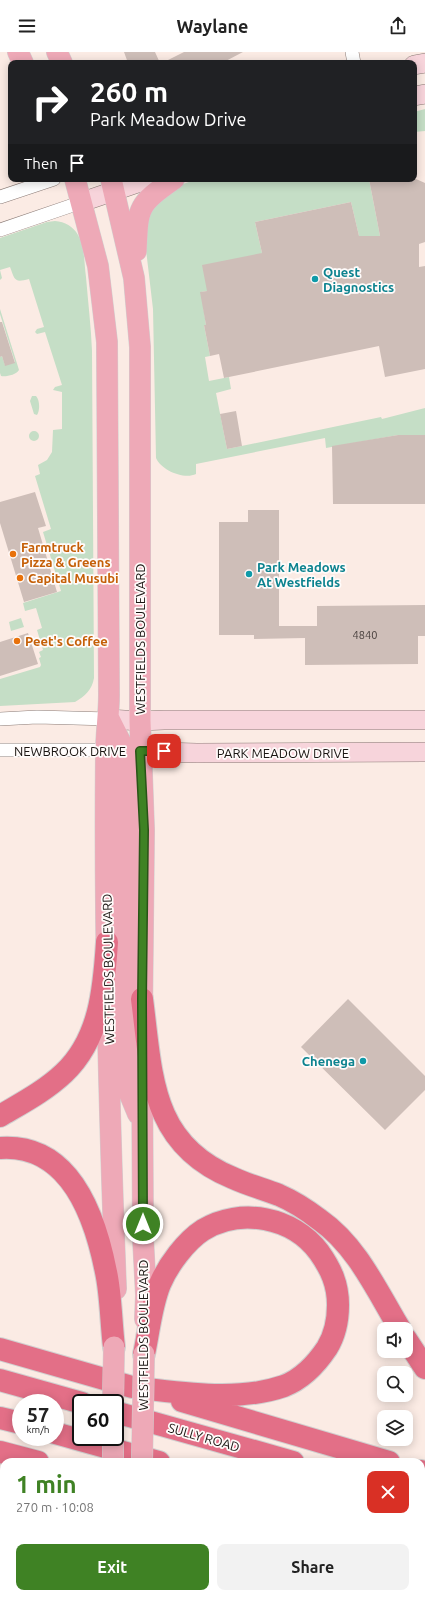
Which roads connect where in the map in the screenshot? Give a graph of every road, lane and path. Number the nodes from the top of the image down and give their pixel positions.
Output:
1 (45, 182) edge
2 (76, 182) edge
3 (131, 182) edge
4 (170, 182) edge
5 (113, 185) edge
6 (0, 197) edge
7 (82, 202) junction
8 (0, 230) edge
9 (134, 278) junction
10 (0, 719) edge
11 (109, 719) junction
12 (425, 720) edge
13 (140, 721) junction
14 (0, 750) edge
15 (124, 751) junction
16 (425, 752) edge
17 (107, 942) junction
18 (142, 999) junction
19 (0, 1116) edge
20 (142, 1124) junction
21 (0, 1148) edge
22 (396, 1322) edge
23 (0, 1345) edge
24 (114, 1347) junction
25 (0, 1349) edge
26 (413, 1350) edge
27 (144, 1354) junction
28 (30, 1358) junction
29 (425, 1368) edge
30 (0, 1380) edge
31 (138, 1388) junction
32 (113, 1394) edge
33 (72, 1400) edge
34 (124, 1415) edge
35 (0, 1418) edge
36 (12, 1421) edge
37 (64, 1436) edge
38 (113, 1446) edge
39 (0, 1452) edge
40 (23, 1458) edge
41 (113, 1458) edge
42 (142, 1458) edge
43 (145, 1458) edge
44 (280, 1458) edge
45 (375, 1458) edge

1 - 6 street
2 - 7 main road, WESTFIELDS BOULEVARD
3 - 5 street
4 - 9 main road
5 - 7 street
5 - 9 main road, WESTFIELDS BOULEVARD
7 - 8 street
7 - 11 main road, WESTFIELDS BOULEVARD
9 - 13 main road, WESTFIELDS BOULEVARD
10 - 11 street
11 - 13 street
11 - 15 main road, WESTFIELDS BOULEVARD
12 - 13 street
13 - 15 main road, WESTFIELDS BOULEVARD
14 - 15 street, NEWBROOK DRIVE
15 - 16 street, PARK MEADOW DRIVE
15 - 17 main road, WESTFIELDS BOULEVARD
15 - 18 main road, WESTFIELDS BOULEVARD
15 - 20 main road
17 - 19 highway
17 - 24 main road, WESTFIELDS BOULEVARD
18 - 20 main road, WESTFIELDS BOULEVARD
18 - 22 highway
20 - 27 main road, WESTFIELDS BOULEVARD
21 - 24 highway
23 - 28 highway
24 - 32 main road, WESTFIELDS BOULEVARD, bridge
25 - 28 highway
26 - 29 highway
27 - 31 highway
27 - 42 main road, WESTFIELDS BOULEVARD, bridge
28 - 31 highway
30 - 33 highway
31 - 45 highway
34 - 44 highway, SULLY ROAD
35 - 36 highway
37 - 43 highway
38 - 41 main road, bridge
39 - 40 highway

